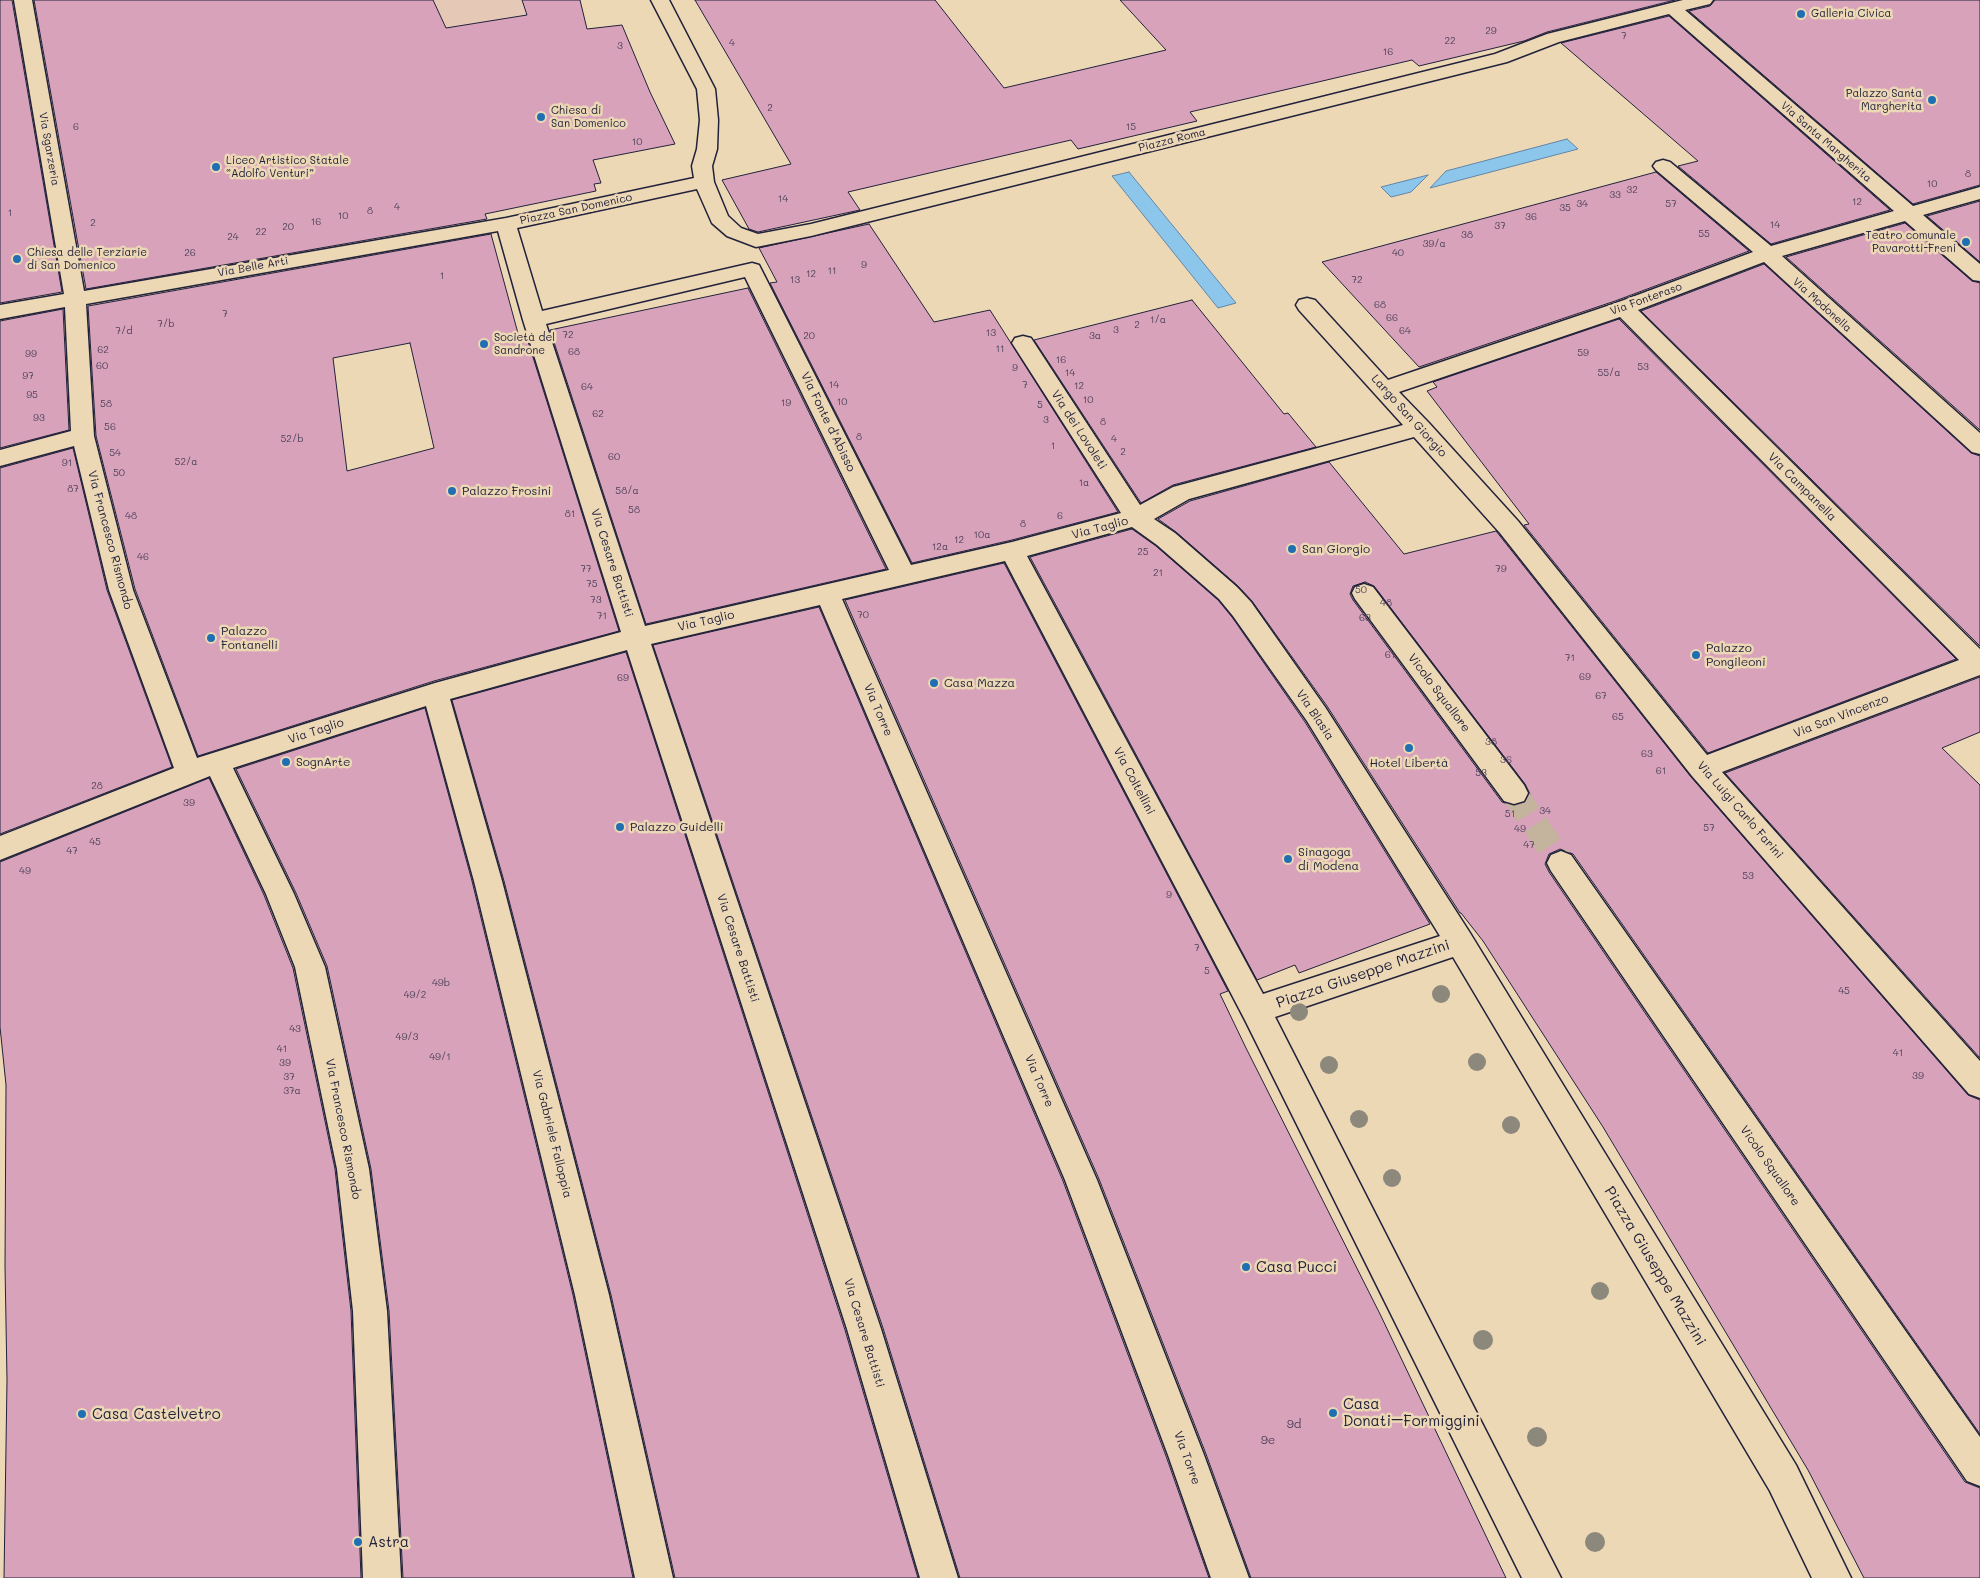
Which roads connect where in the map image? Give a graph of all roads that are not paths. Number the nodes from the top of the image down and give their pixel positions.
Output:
1 (23, 0) edge
2 (660, 0) edge
3 (1704, 0) edge
4 (1672, 8) junction
5 (1663, 166) dead end
6 (704, 182) junction
7 (1980, 193) edge
8 (1908, 213) junction
9 (506, 224) junction
10 (1766, 254) junction
11 (1980, 275) edge
12 (75, 299) junction
13 (1307, 305) dead end
14 (1624, 308) junction
15 (0, 312) edge
16 (534, 320) junction
17 (1022, 343) dead end
18 (1384, 389) junction
19 (1421, 428) junction
20 (83, 436) junction
21 (1980, 446) edge
22 (0, 458) edge
23 (1136, 518) junction
24 (1509, 527) joint
25 (1012, 551) junction
26 (904, 575) junction
27 (827, 593) junction
28 (1364, 593) dead end
29 (636, 638) junction
30 (1980, 664) edge
31 (435, 693) junction
32 (203, 767) junction
33 (1702, 768) junction
34 (1514, 794) tunnel mouth
35 (0, 848) edge
36 (1561, 863) tunnel mouth
37 (1460, 942) junction
38 (1256, 1010) junction
39 (1980, 1084) edge
40 (1980, 1468) edge
41 (382, 1578) edge
42 (654, 1578) edge
43 (939, 1578) edge
44 (1230, 1578) edge
45 (1542, 1578) edge
46 (1832, 1578) edge

1 - 12 street, Via Sgarzeria
2 - 6 street
3 - 4 street, Piazza Roma
4 - 6 street, Piazza Roma
4 - 8 street, Via Santa Margherita
5 - 10 street, Via Modonella
6 - 9 street, Piazza San Domenico
7 - 8 street, Via Fonteraso
8 - 10 street, Via Fonteraso
8 - 11 street, Via Santa Margherita
9 - 12 street, Via Belle Arti
9 - 16 street, Piazza San Domenico
10 - 14 street, Via Fonteraso
10 - 21 street, Via Modonella
12 - 15 street, Via Belle Arti
12 - 20 street, Via Francesco Rismondo
13 - 18 street, Largo San Giorgio
14 - 18 street, Via Fonteraso
14 - 30 street, Via Campanella
16 - 26 street, Via Fonte d’Abisso
16 - 29 street, Via Cesare Battisti
17 - 23 street, Via dei Lovoleti
18 - 19 street, Largo San Giorgio
19 - 23 street, Via Taglio
19 - 24 street, Largo San Giorgio
20 - 22 street
20 - 32 street, Via Francesco Rismondo
23 - 25 street, Via Taglio
23 - 37 street, Via Blasia
24 - 33 street, Via Luigi Carlo Farini
25 - 26 street, Via Taglio
25 - 38 street, Via Coltellini
26 - 27 street, Via Taglio
27 - 29 street, Via Taglio
27 - 44 street, Via Torre
28 - 34 street, Vicolo Squallore
29 - 31 street, Via Taglio
29 - 43 street, Via Cesare Battisti
30 - 33 street, Via San Vincenzo
31 - 32 street, Via Taglio
31 - 42 street, Via Gabriele Falloppia
32 - 35 street, Via Taglio
32 - 41 street, Via Francesco Rismondo
33 - 39 street, Via Luigi Carlo Farini
36 - 40 street, Vicolo Squallore
37 - 38 street, Piazza Giuseppe Mazzini
37 - 46 street, Piazza Giuseppe Mazzini
38 - 45 street

